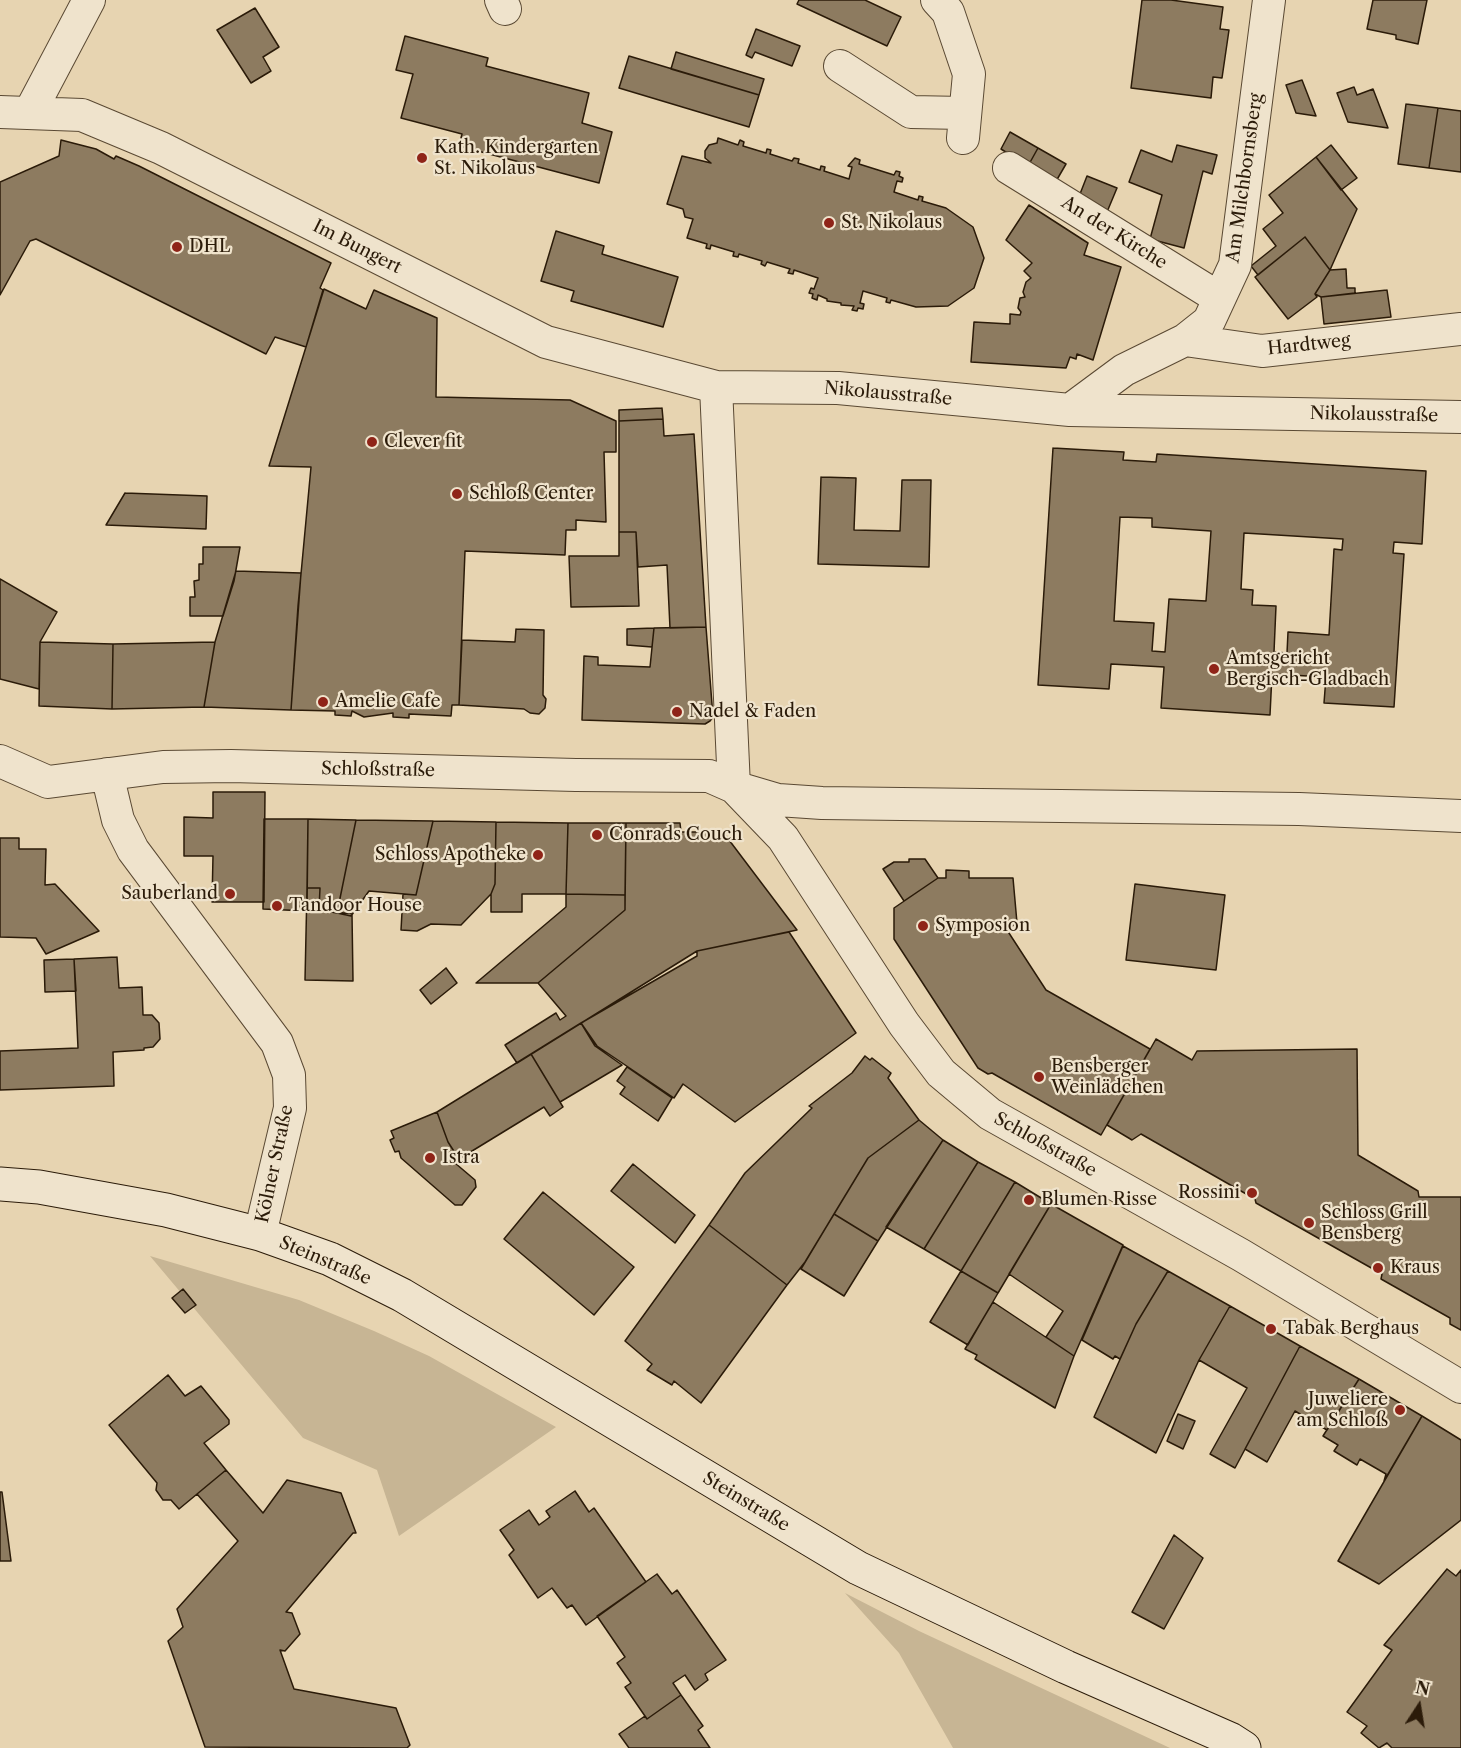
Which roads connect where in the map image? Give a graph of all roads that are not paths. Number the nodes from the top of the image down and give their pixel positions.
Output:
1 (89, 0) edge
2 (937, 0) edge
3 (1269, 0) edge
4 (840, 66) dead end
5 (15, 112) edge
6 (1009, 168) dead end
7 (1219, 298) junction
8 (1461, 329) edge
9 (1185, 340) junction
10 (716, 387) junction
11 (1070, 410) junction
12 (1461, 417) edge
13 (11, 766) edge
14 (106, 774) junction
15 (734, 787) junction
16 (1461, 816) edge
17 (0, 1184) edge
18 (260, 1234) junction
19 (1461, 1387) edge
20 (1244, 1748) edge

1 - 5 street
2 - 4 street
3 - 7 street, Am Milchbornsberg
5 - 10 street, Im Bungert
6 - 7 street, An der Kirche
7 - 9 street, Am Milchbornsberg
8 - 9 street, Hardtweg
9 - 11 street
10 - 11 street, Nikolausstraße
10 - 15 street
11 - 12 street, Nikolausstraße
13 - 14 street, Schloßstraße
14 - 15 street, Schloßstraße
14 - 18 street, Kölner Straße
15 - 16 street, Schloßstraße
15 - 19 street, Schloßstraße
17 - 18 main road, Kölner Straße
18 - 20 main road, Steinstraße

